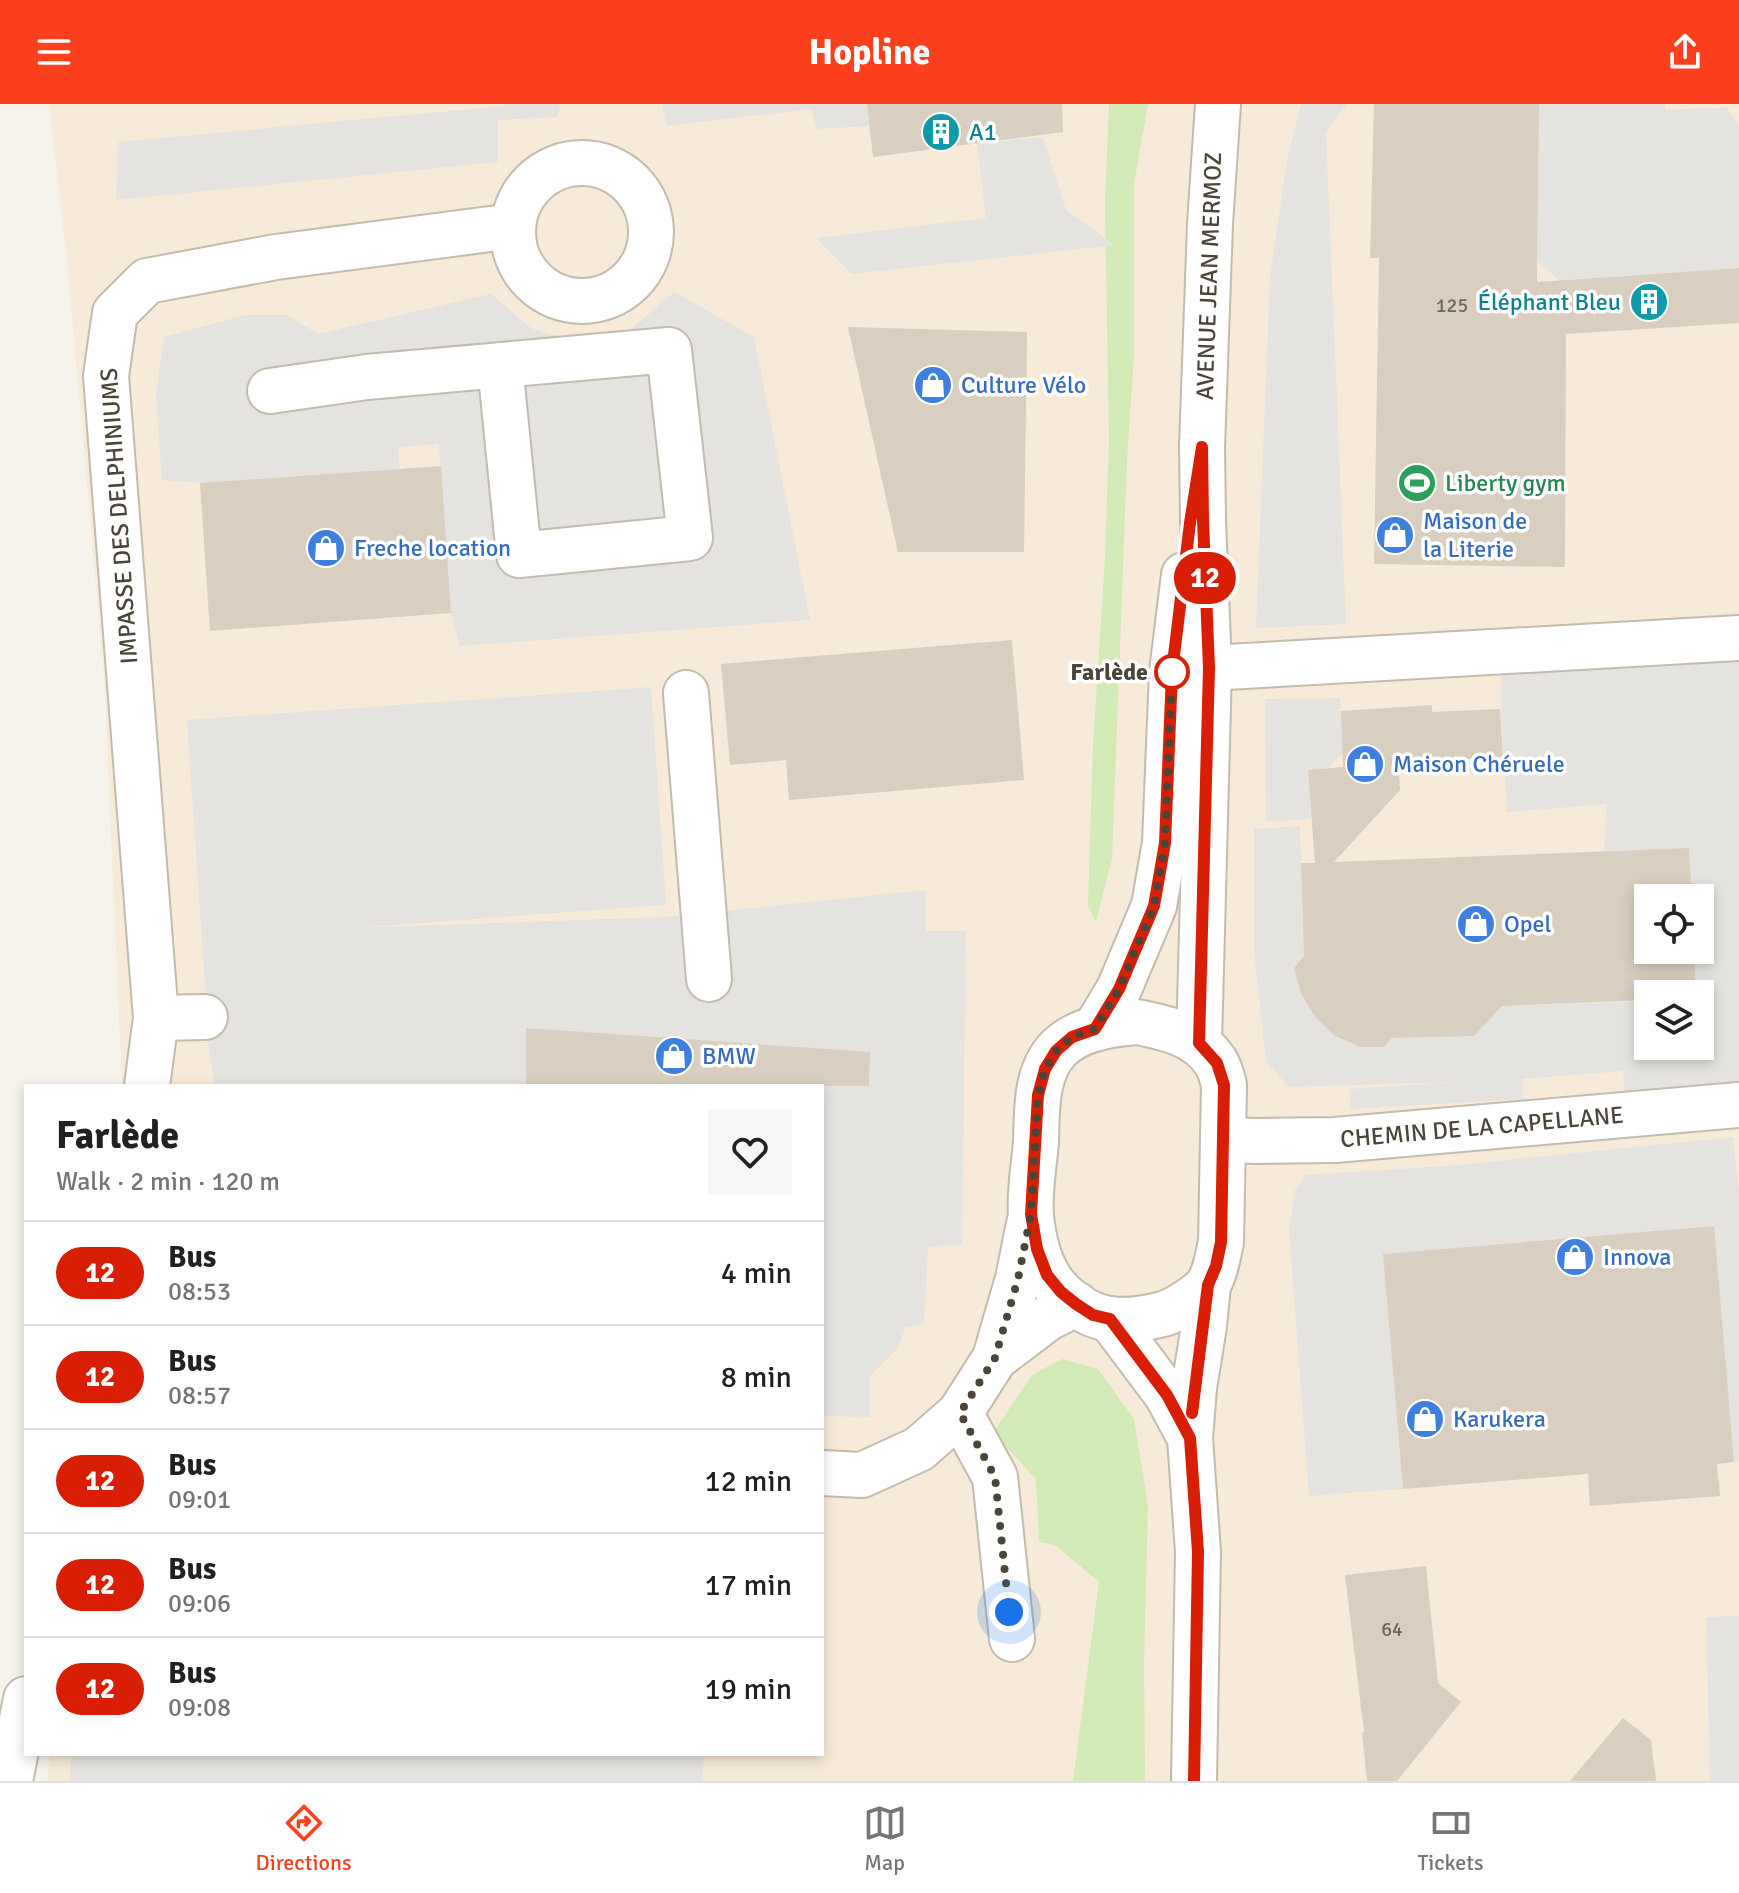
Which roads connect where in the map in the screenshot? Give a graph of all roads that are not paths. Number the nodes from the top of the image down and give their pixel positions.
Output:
1 (1218, 104) edge
2 (513, 226) dead end
3 (500, 365) junction
4 (270, 391) dead end
5 (1202, 447) junction
6 (1739, 638) edge
7 (1209, 668) junction
8 (686, 693) dead end
9 (709, 979) dead end
10 (205, 1017) dead end
11 (156, 1018) junction
12 (1095, 1029) junction
13 (1199, 1043) junction
14 (147, 1084) edge
15 (1739, 1105) edge
16 (1224, 1140) junction
17 (1031, 1214) junction
18 (1208, 1285) junction
19 (1093, 1312) junction
20 (995, 1358) junction
21 (960, 1413) junction
22 (1190, 1438) junction
23 (824, 1473) edge
24 (1012, 1639) dead end
25 (24, 1709) edge
26 (10, 1781) edge
27 (1194, 1781) edge

1 - 5 street, AVENUE JEAN MERMOZ
2 - 11 street, IMPASSE DES DELPHINIUMS
3 - 3 street
3 - 4 street
5 - 7 street, AVENUE JEAN MERMOZ
5 - 12 street, AVENUE JEAN MERMOZ
6 - 7 street
7 - 13 street, AVENUE JEAN MERMOZ
8 - 9 street
10 - 11 street
11 - 14 street, IMPASSE DES DELPHINIUMS
12 - 13 street
12 - 17 street
13 - 16 street
15 - 16 street, CHEMIN DE LA CAPELLANE
16 - 18 street
17 - 19 street
17 - 20 street
18 - 19 street
18 - 22 street
19 - 20 street
19 - 22 street
20 - 21 street
21 - 23 street
21 - 24 street
22 - 27 street
25 - 26 street

